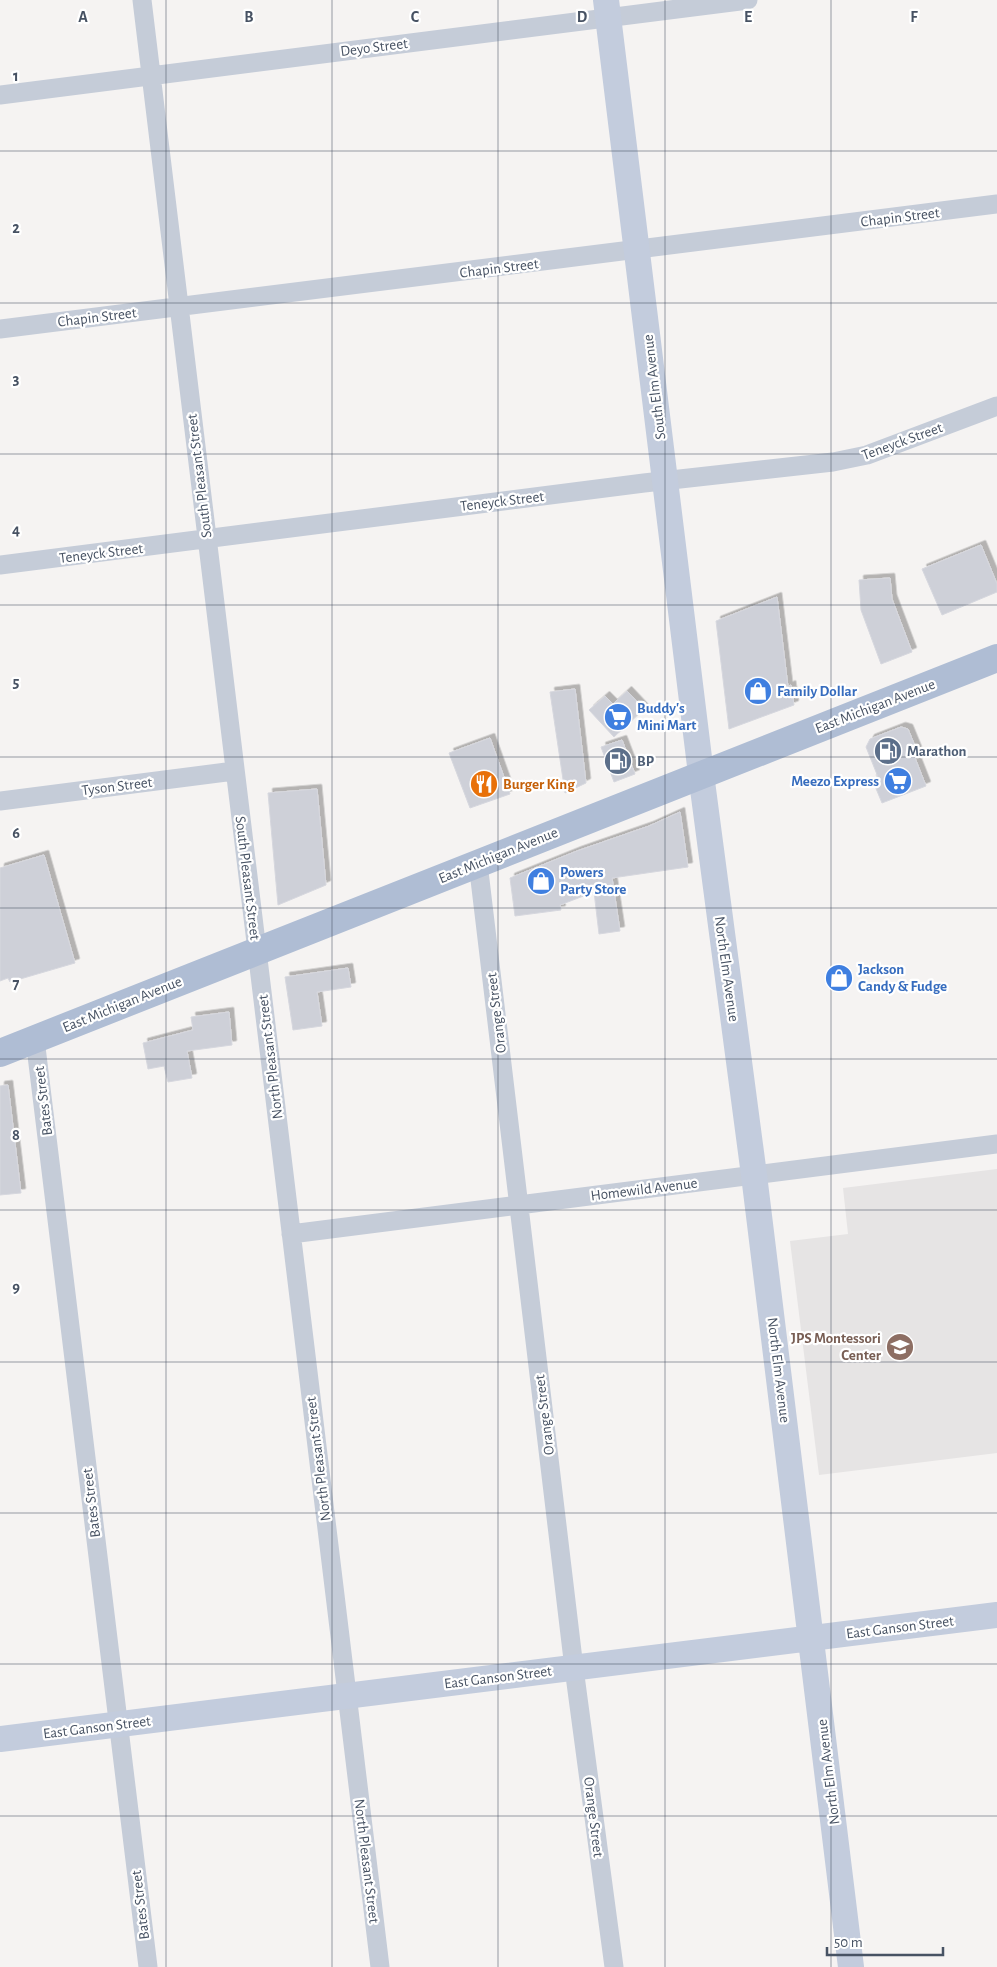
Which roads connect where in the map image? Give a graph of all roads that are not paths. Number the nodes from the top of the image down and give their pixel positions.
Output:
1 (142, 0) edge
2 (748, 0) edge
3 (607, 8) edge
4 (151, 76) junction
5 (0, 95) edge
6 (997, 204) edge
7 (638, 251) junction
8 (179, 306) junction
9 (0, 330) edge
10 (997, 406) edge
11 (665, 481) junction
12 (207, 540) junction
13 (0, 565) edge
14 (997, 658) edge
15 (234, 771) junction
16 (701, 774) junction
17 (0, 801) edge
18 (478, 863) junction
19 (257, 951) junction
20 (35, 1039) junction
21 (0, 1053) edge
22 (997, 1144) edge
23 (754, 1175) junction
24 (519, 1204) junction
25 (291, 1234) junction
26 (997, 1615) edge
27 (812, 1638) junction
28 (574, 1668) junction
29 (346, 1695) junction
30 (118, 1724) junction
31 (0, 1740) edge
32 (148, 1967) edge
33 (380, 1967) edge
34 (614, 1967) edge
35 (851, 1967) edge

1 - 4 street, South Pleasant Street
2 - 3 street, Deyo Street
3 - 4 street, Deyo Street
3 - 7 street, South Elm Avenue
4 - 5 street, Deyo Street
4 - 8 street, South Pleasant Street
6 - 7 street, Chapin Street
7 - 8 street, Chapin Street
7 - 11 street, South Elm Avenue
8 - 9 street, Chapin Street
8 - 12 street, South Pleasant Street
10 - 11 street, Teneyck Street
11 - 12 street, Teneyck Street
11 - 16 street, South Elm Avenue
12 - 13 street, Teneyck Street
12 - 15 street, South Pleasant Street
14 - 16 main road, East Michigan Avenue
15 - 17 street, Tyson Street
15 - 19 street, South Pleasant Street
16 - 18 main road, East Michigan Avenue
16 - 23 street, North Elm Avenue
18 - 19 main road, East Michigan Avenue
18 - 24 street, Orange Street
19 - 20 main road, East Michigan Avenue
19 - 25 street, North Pleasant Street
20 - 21 main road, East Michigan Avenue
20 - 30 street, Bates Street
22 - 23 street, Homewild Avenue
23 - 24 street, Homewild Avenue
23 - 27 street, North Elm Avenue
24 - 25 street, Homewild Avenue
24 - 28 street, Orange Street
25 - 29 street, North Pleasant Street
26 - 27 street, East Ganson Street
27 - 28 street, East Ganson Street
27 - 35 street, North Elm Avenue
28 - 29 street, East Ganson Street
28 - 34 street, Orange Street
29 - 30 street, East Ganson Street
29 - 33 street, North Pleasant Street
30 - 31 street, East Ganson Street
30 - 32 street, Bates Street

